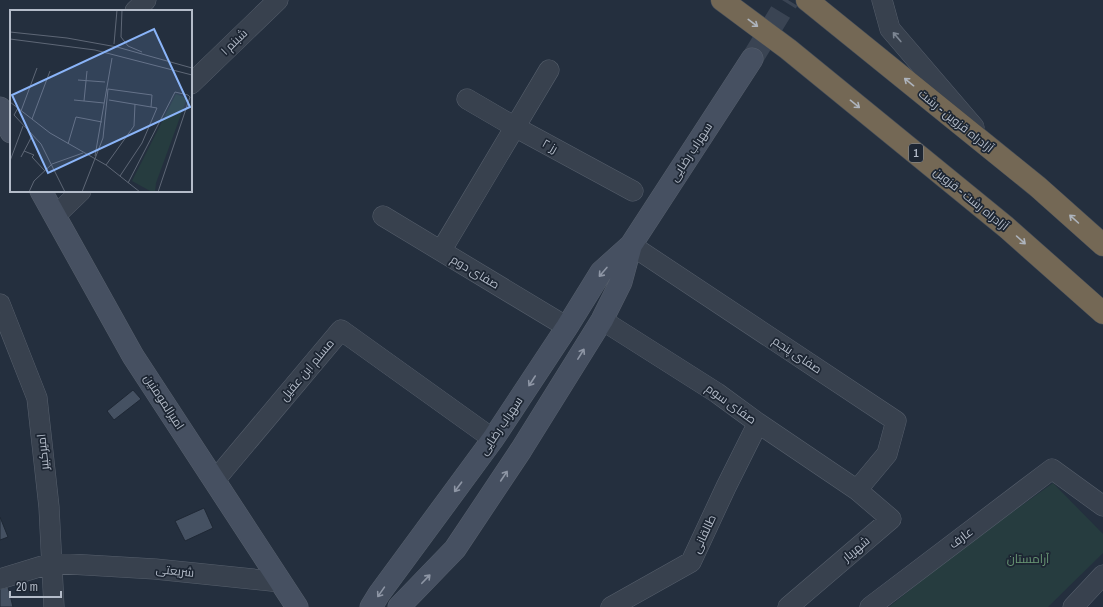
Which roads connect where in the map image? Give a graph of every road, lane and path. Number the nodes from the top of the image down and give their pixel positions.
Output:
1 (146, 0) edge
2 (278, 0) edge
3 (722, 0) edge
4 (807, 0) edge
5 (882, 0) edge
6 (135, 10) edge
7 (752, 59) tunnel mouth
8 (548, 70) dead end
9 (192, 83) edge
10 (467, 99) dead end
11 (0, 108) edge
12 (515, 127) junction
13 (10, 130) edge
14 (995, 152) junction
15 (633, 191) dead end
16 (42, 192) edge
17 (79, 192) edge
18 (55, 216) junction
19 (383, 216) dead end
20 (630, 244) junction
21 (1103, 245) edge
22 (441, 251) junction
23 (587, 294) junction
24 (1103, 313) edge
25 (2, 315) edge
26 (605, 315) junction
27 (567, 327) junction
28 (758, 424) junction
29 (493, 440) junction
30 (215, 480) junction
31 (857, 490) junction
32 (1103, 506) edge
33 (52, 563) junction
34 (1103, 575) edge
35 (0, 580) edge
36 (281, 582) junction
37 (54, 607) edge
38 (297, 607) edge
39 (371, 607) edge
40 (399, 607) edge
41 (611, 607) edge
42 (788, 607) edge
43 (870, 607) edge
44 (1073, 607) edge

1 - 6 street
2 - 9 street, شبنم ۱
3 -> 24 highway, آزادراه رشت - قزوین / 1
14 -> 4 highway, آزادراه قزوین - رشت
14 -> 5 street
7 - 20 street, سهراب رضایی
8 - 12 street
10 - 12 street, رز ۲
11 - 13 street
12 - 15 street, رز ۲
12 - 22 street
21 -> 14 highway, آزادراه قزوین - رشت
16 - 18 street, امیرالمومنین
17 - 18 street
18 - 30 street, امیرالمومنین
19 - 22 street, صفای دوم
20 -> 23 street, سهراب رضایی
20 - 26 street, سهراب رضایی
20 - 31 street, صفای پنجم
22 - 27 street, صفای دوم
23 - 26 street
23 - 27 street, سهراب رضایی
25 - 33 street, امیرکبیر
26 - 28 street, صفای سوم
40 -> 26 street, سهراب رضایی
27 -> 29 street, سهراب رضایی
28 - 31 street, صفای سوم
28 - 41 street, طالقانی
29 - 30 street, مسلم ابن عقیل
29 -> 39 street, سهراب رضایی
30 - 36 street, امیرالمومنین
31 - 42 street, شهریار
32 - 43 street, عارف
33 - 35 street, شریعتی
33 - 36 street, شریعتی
33 - 37 street, امیرکبیر
34 - 44 street
36 - 38 street, امیرالمومنین

